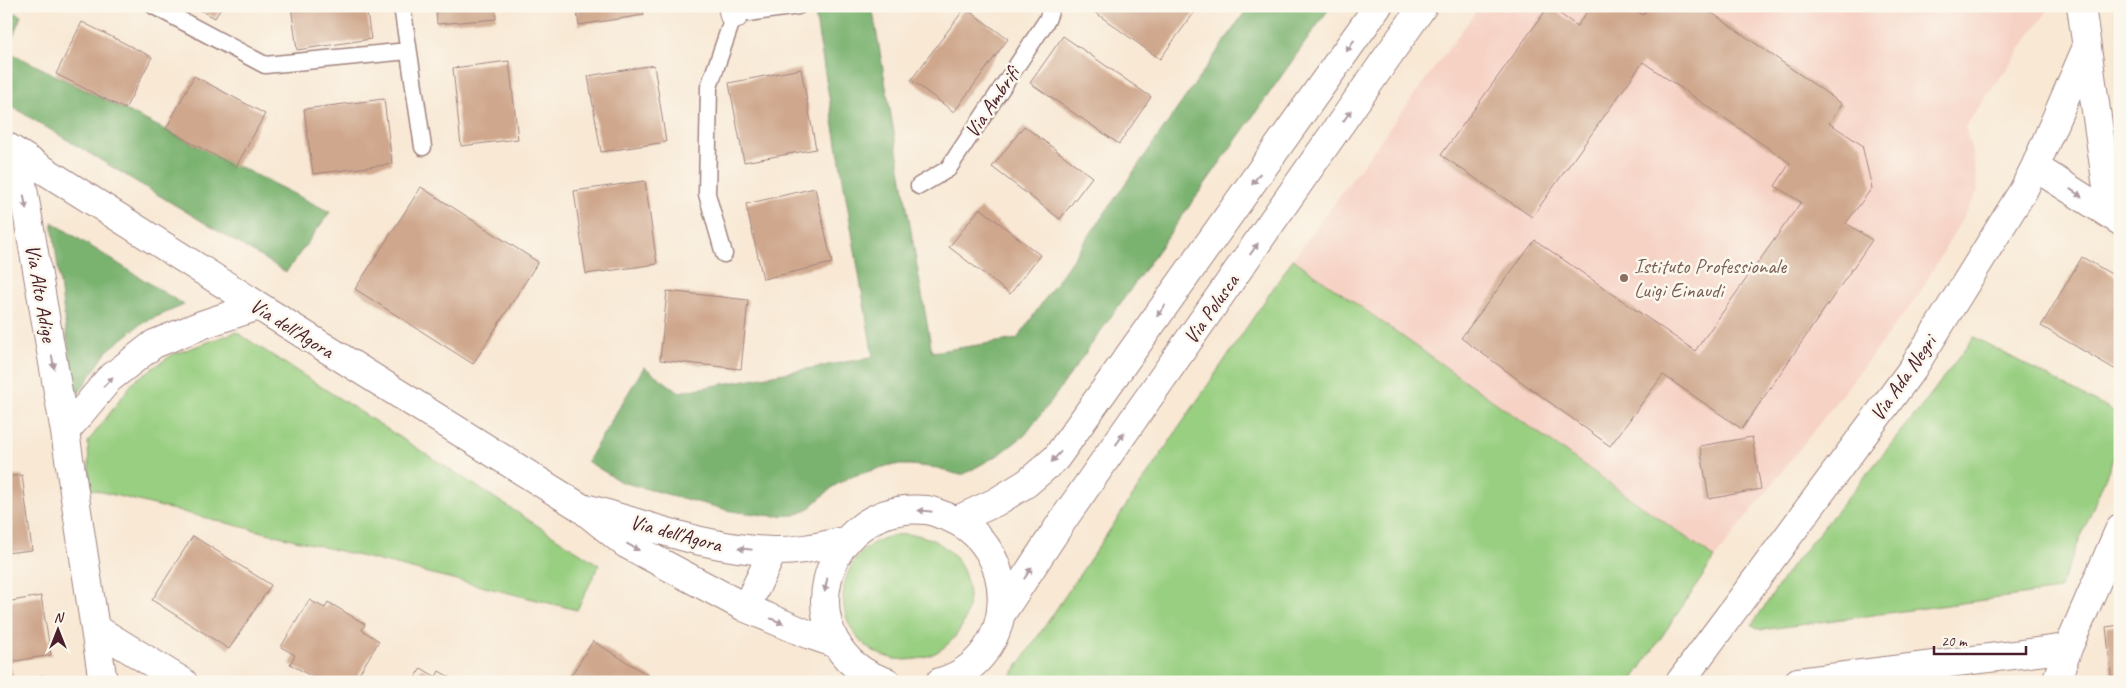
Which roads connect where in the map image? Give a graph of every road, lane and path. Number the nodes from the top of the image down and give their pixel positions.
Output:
1 (154, 6) edge
2 (402, 6) edge
3 (798, 6) edge
4 (1052, 6) edge
5 (1378, 6) edge
6 (1423, 6) edge
7 (2081, 6) edge
8 (733, 10) edge
9 (2086, 49) junction
10 (408, 51) junction
11 (423, 147) dead end
12 (12, 150) edge
13 (2035, 167) junction
14 (919, 186) dead end
15 (2120, 216) edge
16 (2120, 221) edge
17 (724, 254) dead end
18 (258, 306) junction
19 (65, 432) junction
20 (580, 507) junction
21 (957, 520) junction
22 (2120, 528) edge
23 (845, 541) junction
24 (773, 551) junction
25 (746, 608) junction
26 (1002, 614) junction
27 (95, 628) junction
28 (837, 644) junction
29 (2068, 648) junction
30 (968, 674) edge
31 (103, 682) edge
32 (183, 682) edge
33 (887, 682) edge
34 (940, 682) edge
35 (1680, 682) edge
36 (1798, 682) edge
37 (2056, 682) edge

1 - 10 lane
2 - 10 lane
3 - 8 lane
4 - 14 lane, Via Ambrifi
5 -> 21 street, Via Polusca
26 -> 6 street, Via Polusca
7 - 9 street
8 - 17 lane
9 - 13 street, Via Ada Negri
9 - 15 street
10 - 11 lane
12 - 18 street, Via dell'Agora
12 -> 19 street, Via Alto Adige
13 -> 16 street
13 - 35 street, Via Ada Negri
19 -> 18 street
18 - 20 street, Via dell'Agora
19 - 27 street, Via Alto Adige
24 -> 20 street, Via dell'Agora
20 -> 25 street, Via dell'Agora
21 -> 23 street, Via dell'Agora
21 - 26 street, Via dell'Agora
22 - 29 street
23 - 24 street, Via dell'Agora
23 -> 28 street, Via dell'Agora
24 - 25 street
25 -> 28 street, Via dell'Agora
26 - 30 street, Via dell'Agora
27 - 31 street, Via Alto Adige
27 - 32 street
28 - 33 street, Via dell'Agora
29 - 36 street
29 - 37 street
30 - 34 street, Via dell'Agora

